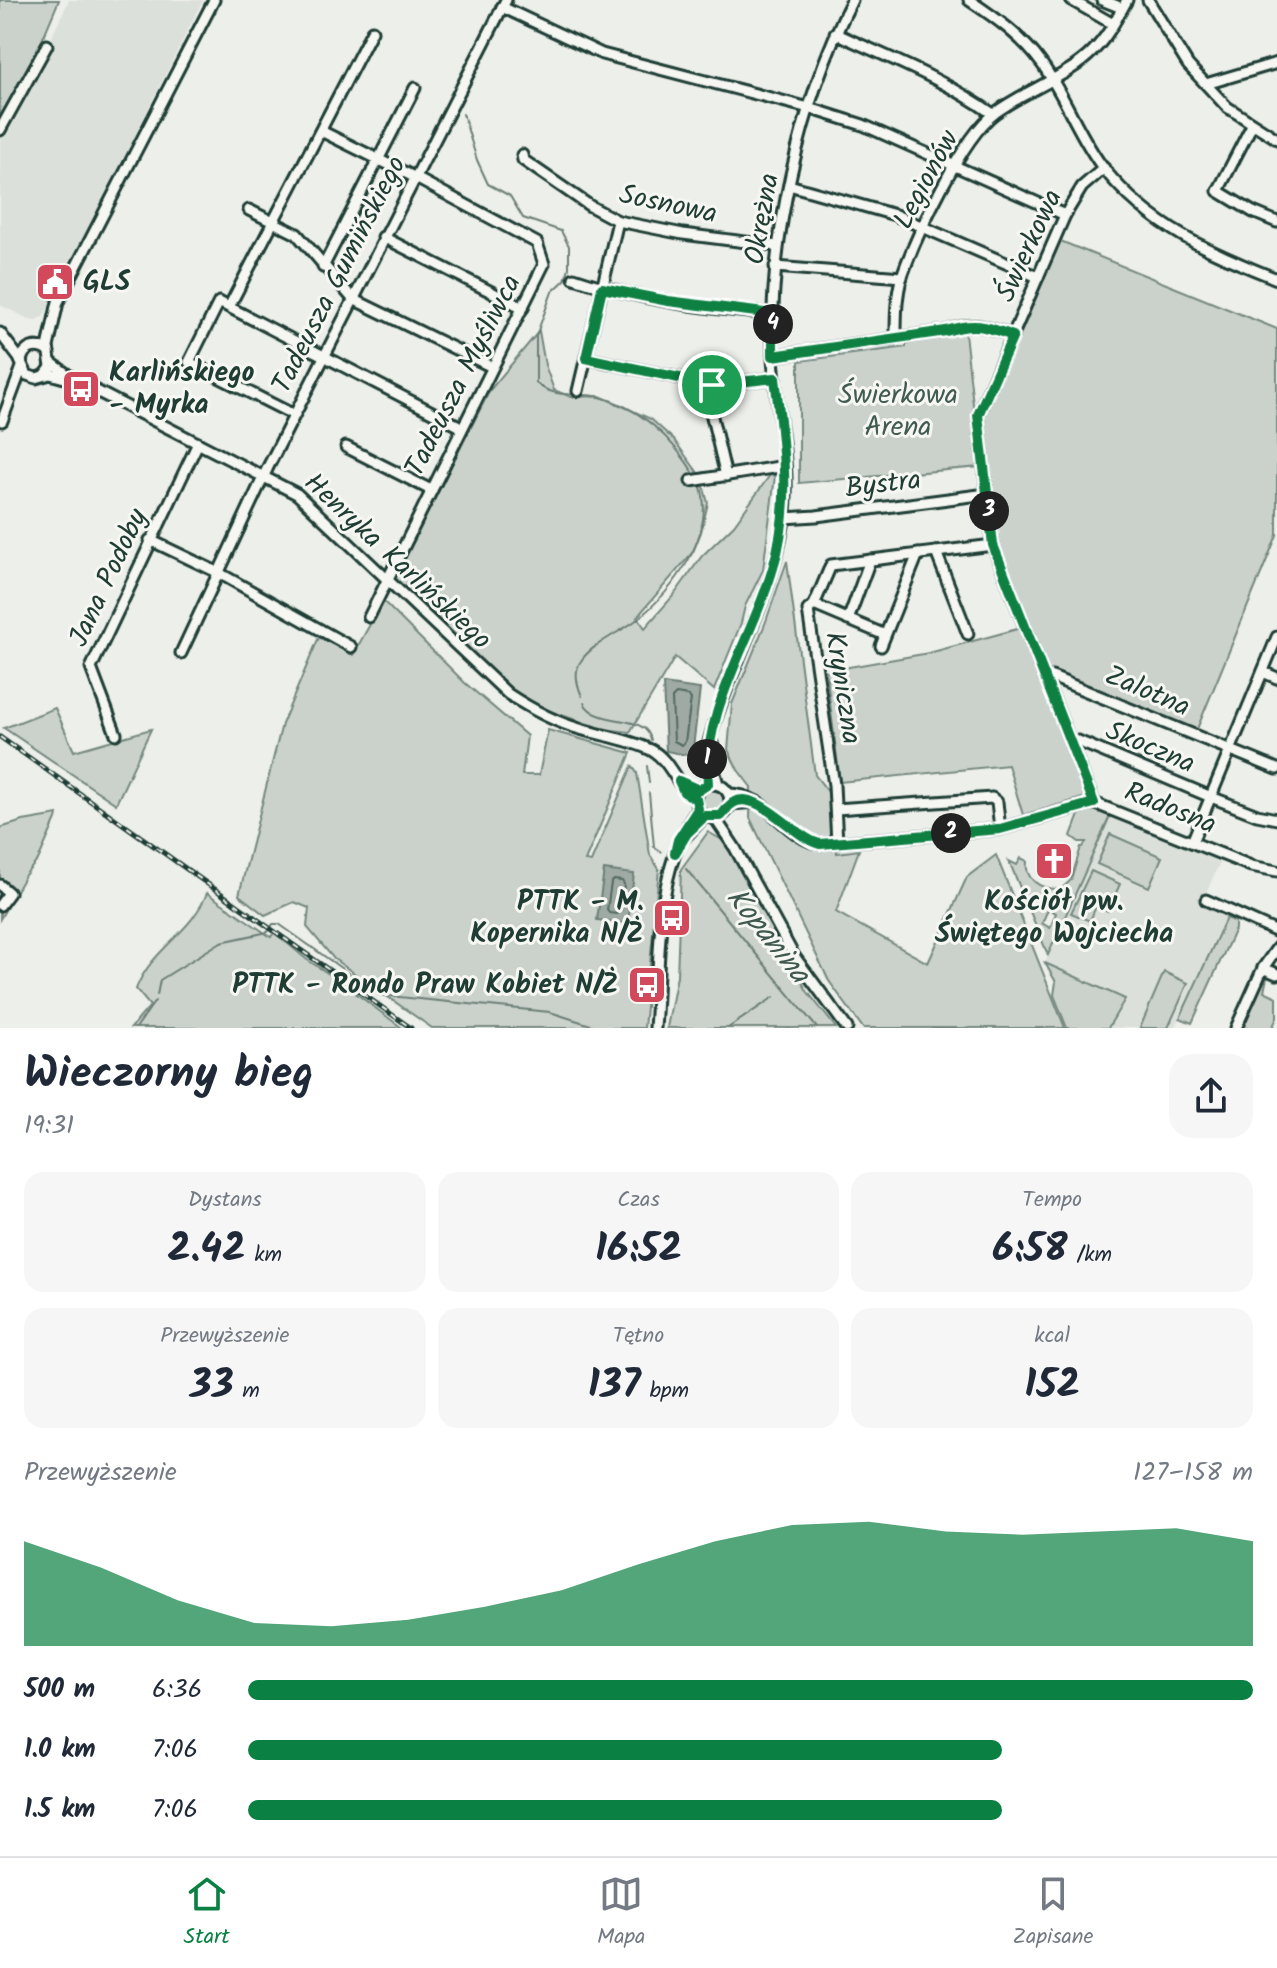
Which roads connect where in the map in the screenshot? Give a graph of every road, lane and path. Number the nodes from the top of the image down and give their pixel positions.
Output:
1 (214, 0) edge
2 (852, 0) edge
3 (969, 0) edge
4 (1071, 0) edge
5 (1102, 0) edge
6 (1148, 0) edge
7 (504, 3) edge
8 (1125, 4) edge
9 (1113, 24) junction
10 (372, 31) dead end
11 (835, 33) junction
12 (47, 45) dead end
13 (1277, 63) edge
14 (1051, 78) junction
15 (1206, 84) junction
16 (415, 88) dead end
17 (809, 108) junction
18 (993, 114) junction
19 (1252, 125) junction
20 (0, 130) edge
21 (321, 131) junction
22 (1277, 139) edge
23 (522, 155) dead end
24 (378, 159) junction
25 (954, 166) junction
26 (1104, 168) junction
27 (414, 177) junction
28 (789, 185) junction
29 (249, 210) dead end
30 (1065, 215) junction
31 (618, 221) junction
32 (274, 222) junction
33 (1277, 222) edge
34 (925, 226) junction
35 (383, 237) junction
36 (777, 246) junction
37 (323, 267) junction
38 (775, 267) junction
39 (902, 277) junction
40 (1038, 277) junction
41 (574, 278) dead end
42 (1277, 279) edge
43 (602, 288) junction
44 (353, 299) junction
45 (229, 307) junction
46 (523, 308) junction
47 (773, 314) junction
48 (51, 325) junction
49 (2, 336) edge
50 (1013, 336) junction
51 (896, 337) junction
52 (32, 348) junction
53 (49, 352) junction
54 (773, 356) junction
55 (324, 357) junction
56 (586, 358) junction
57 (52, 363) junction
58 (21, 365) junction
59 (492, 367) junction
60 (46, 374) junction
61 (32, 377) junction
62 (775, 378) junction
63 (75, 380) junction
64 (704, 383) junction
65 (578, 391) dead end
66 (14, 393) junction
67 (294, 415) junction
68 (2, 421) edge
69 (461, 427) junction
70 (198, 443) junction
71 (346, 447) dead end
72 (785, 466) junction
73 (263, 476) junction
74 (726, 476) junction
75 (691, 481) dead end
76 (431, 490) junction
77 (987, 494) junction
78 (784, 518) junction
79 (150, 540) junction
80 (993, 545) junction
81 (936, 552) junction
82 (918, 554) junction
83 (870, 560) junction
84 (219, 573) junction
85 (386, 579) junction
86 (814, 605) junction
87 (369, 617) dead end
88 (848, 620) junction
89 (968, 634) dead end
90 (1277, 637) edge
91 (351, 647) dead end
92 (181, 653) dead end
93 (1263, 672) junction
94 (1045, 678) junction
95 (1277, 678) edge
96 (116, 734) dead end
97 (1071, 744) junction
98 (1230, 751) junction
99 (1277, 769) edge
100 (1211, 797) junction
101 (712, 801) junction
102 (1094, 803) junction
103 (836, 809) junction
104 (1277, 819) edge
105 (1000, 829) junction
106 (1192, 842) junction
107 (837, 843) junction
108 (1277, 871) edge
109 (0, 885) edge
110 (1206, 900) dead end
111 (0, 905) edge
112 (1277, 932) edge
113 (1277, 948) edge
114 (1263, 968) junction
115 (1277, 974) edge
116 (655, 1028) edge
117 (847, 1028) edge
118 (1236, 1028) edge

1 - 48 street
2 - 11 street, Okrężna
3 - 14 street
4 - 9 street
5 - 8 street
6 - 15 street
7 - 17 street
7 - 27 street, Tadeusza Gumińskiego
8 - 9 street, Legionów
9 - 14 street, Legionów
10 - 21 street
11 - 17 street, Okrężna
11 - 18 street
12 - 20 street
13 - 15 street
14 - 18 street, Legionów
14 - 26 street
15 - 19 street
16 - 24 street
17 - 25 street
17 - 28 street, Okrężna
18 - 25 street, Legionów
19 - 22 street
19 - 33 street
21 - 24 street, Tadeusza Myśliwca
21 - 32 street
23 - 31 street, Sosnowa
24 - 27 street, Tadeusza Myśliwca
24 - 37 street
25 - 30 street
25 - 34 street, Legionów
26 - 30 street, Świerkowa
26 - 42 street
27 - 35 street, Tadeusza Gumińskiego
27 - 46 street, Tadeusza Myśliwca
28 - 34 street
28 - 36 street, Okrężna
29 - 32 street
30 - 40 street, Świerkowa
31 - 36 street, Sosnowa
31 - 43 street
32 - 37 street
32 - 45 street
34 - 39 street, Legionów
34 - 40 street
35 - 44 street, Tadeusza Gumińskiego
35 - 46 street
36 - 38 street, Okrężna
37 - 44 street
38 - 39 street
38 - 47 street, Okrężna
39 - 51 street, Legionów
40 - 50 street, Świerkowa
41 - 43 street
43 - 47 street
43 - 56 street
44 - 55 street, Tadeusza Gumińskiego
44 - 59 street
45 - 55 street
45 - 67 street
46 - 59 street, Tadeusza Myśliwca
47 - 54 street, Okrężna
48 - 52 street
48 - 53 street
49 - 52 street
49 - 58 street
50 - 51 street
50 - 77 street, Świerkowa
51 - 54 street
52 - 53 street
52 - 58 street
53 - 57 street
54 - 62 street, Okrężna
55 - 67 street, Tadeusza Gumińskiego
55 - 69 street
56 - 64 street
56 - 65 street
57 - 60 street
57 - 63 street, Henryka Karlińskiego
58 - 61 street
58 - 66 street
59 - 69 street, Tadeusza Myśliwca
60 - 61 street
60 - 63 street, Henryka Karlińskiego
61 - 66 street
62 - 64 street
62 - 72 street, Okrężna
63 - 70 street, Henryka Karlińskiego
64 - 74 street
66 - 68 street
67 - 73 street, Tadeusza Gumińskiego
69 - 76 street, Tadeusza Myśliwca
70 - 73 street, Henryka Karlińskiego
70 - 79 street, Jana Podoby
71 - 76 street
72 - 74 street
72 - 78 street, Okrężna
73 - 84 street, Tadeusza Gumińskiego
73 - 85 street, Henryka Karlińskiego
74 - 75 street
76 - 85 street, Tadeusza Myśliwca
77 - 78 street, Bystra
77 - 80 street, Świerkowa
78 - 101 street, Okrężna
79 - 84 street
79 - 96 street, Jana Podoby
80 - 81 street, Kryniczna
80 - 94 street, Świerkowa
81 - 82 street, Kryniczna
81 - 89 street
82 - 83 street, Kryniczna
82 - 88 street
83 - 86 street, Kryniczna
83 - 88 street
84 - 91 street
84 - 92 street, Tadeusza Gumińskiego
85 - 87 street, Tadeusza Myśliwca
85 - 101 street, Henryka Karlińskiego
86 - 88 street
86 - 103 street, Kryniczna
90 - 93 street
93 - 95 street
93 - 98 street
94 - 97 street, Świerkowa
94 - 98 street, Zalotna
97 - 100 street, Skoczna
97 - 102 street, Świerkowa
98 - 99 street, Zalotna
98 - 100 street
100 - 104 street, Skoczna
100 - 106 street
101 - 107 street, Radosna
101 - 116 street
101 - 117 street, Okrężna
102 - 105 street, Radosna
102 - 106 street, Radosna
103 - 105 street
103 - 107 street, Kryniczna
105 - 107 street, Radosna
106 - 108 street, Radosna
109 - 111 street
110 - 112 street
113 - 114 street
114 - 115 street
114 - 118 street

